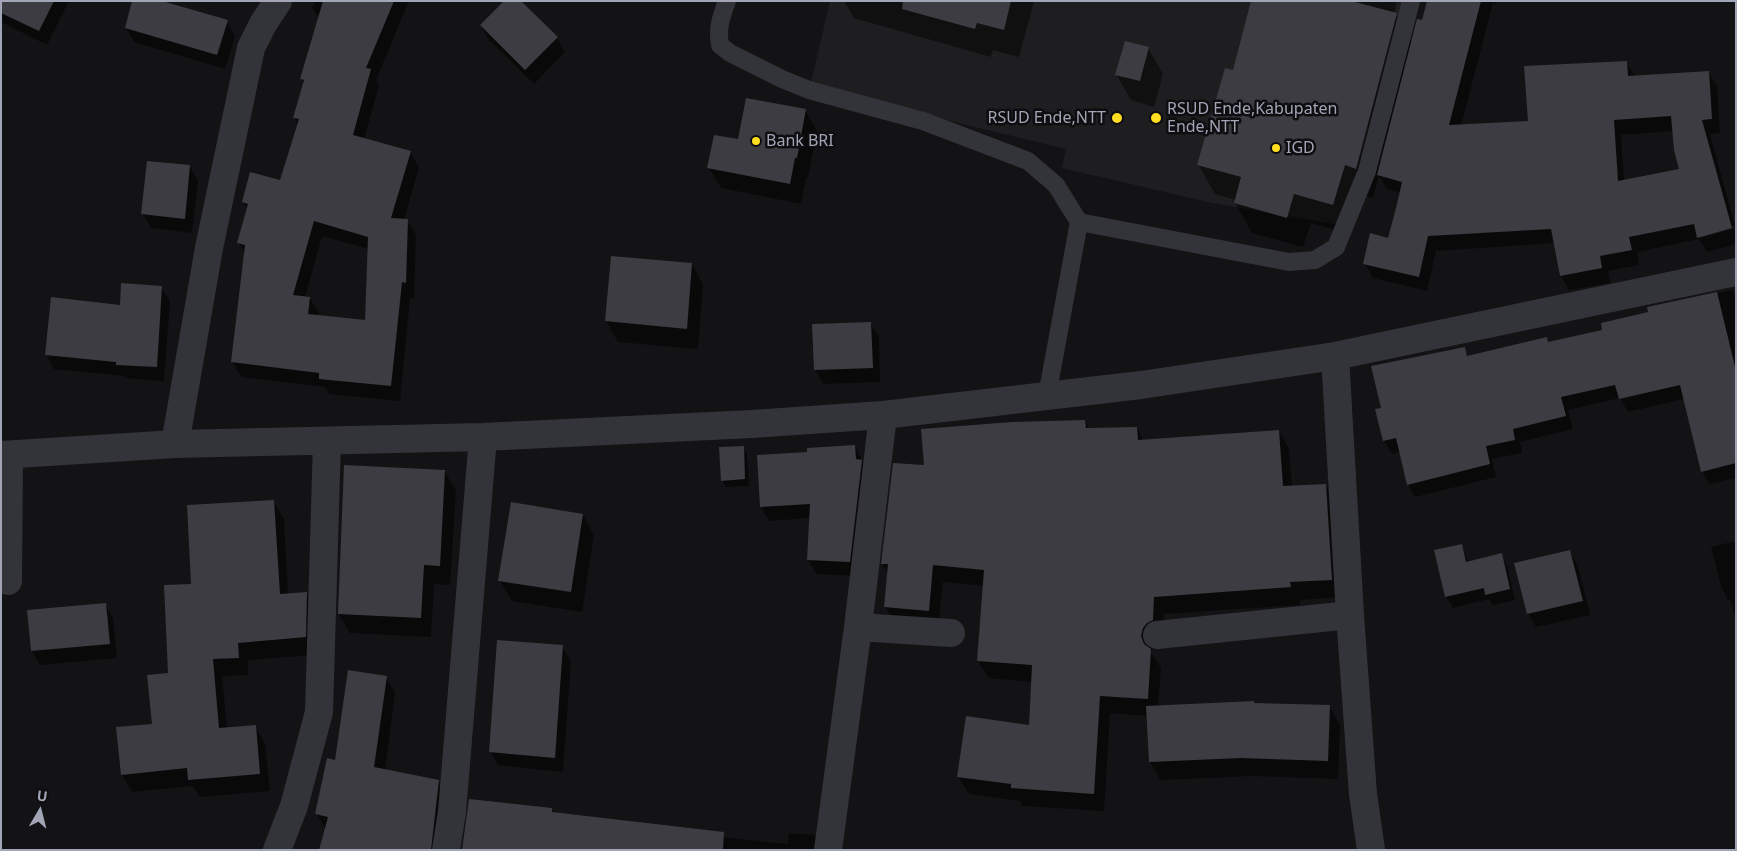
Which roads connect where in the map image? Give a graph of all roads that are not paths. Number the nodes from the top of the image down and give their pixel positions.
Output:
1 (278, 1) edge
2 (727, 1) edge
3 (1411, 1) edge
4 (1079, 222) junction
5 (1736, 272) edge
6 (1335, 356) junction
7 (1047, 396) junction
8 (883, 415) junction
9 (483, 437) junction
10 (327, 441) junction
11 (175, 444) junction
12 (5, 455) edge
13 (8, 581) dead end
14 (1350, 615) junction
15 (858, 627) junction
16 (951, 633) dead end
17 (1157, 635) dead end
18 (277, 850) edge
19 (446, 850) edge
20 (828, 850) edge
21 (1371, 850) edge

1 - 11 street
2 - 4 lane
3 - 4 lane
4 - 7 lane
5 - 6 street
6 - 7 street
6 - 14 street
7 - 8 street
8 - 9 street
8 - 15 street
9 - 10 street
9 - 19 street
10 - 11 street
10 - 18 street
11 - 12 street
12 - 13 street
14 - 17 street
14 - 21 street
15 - 16 street
15 - 20 street

